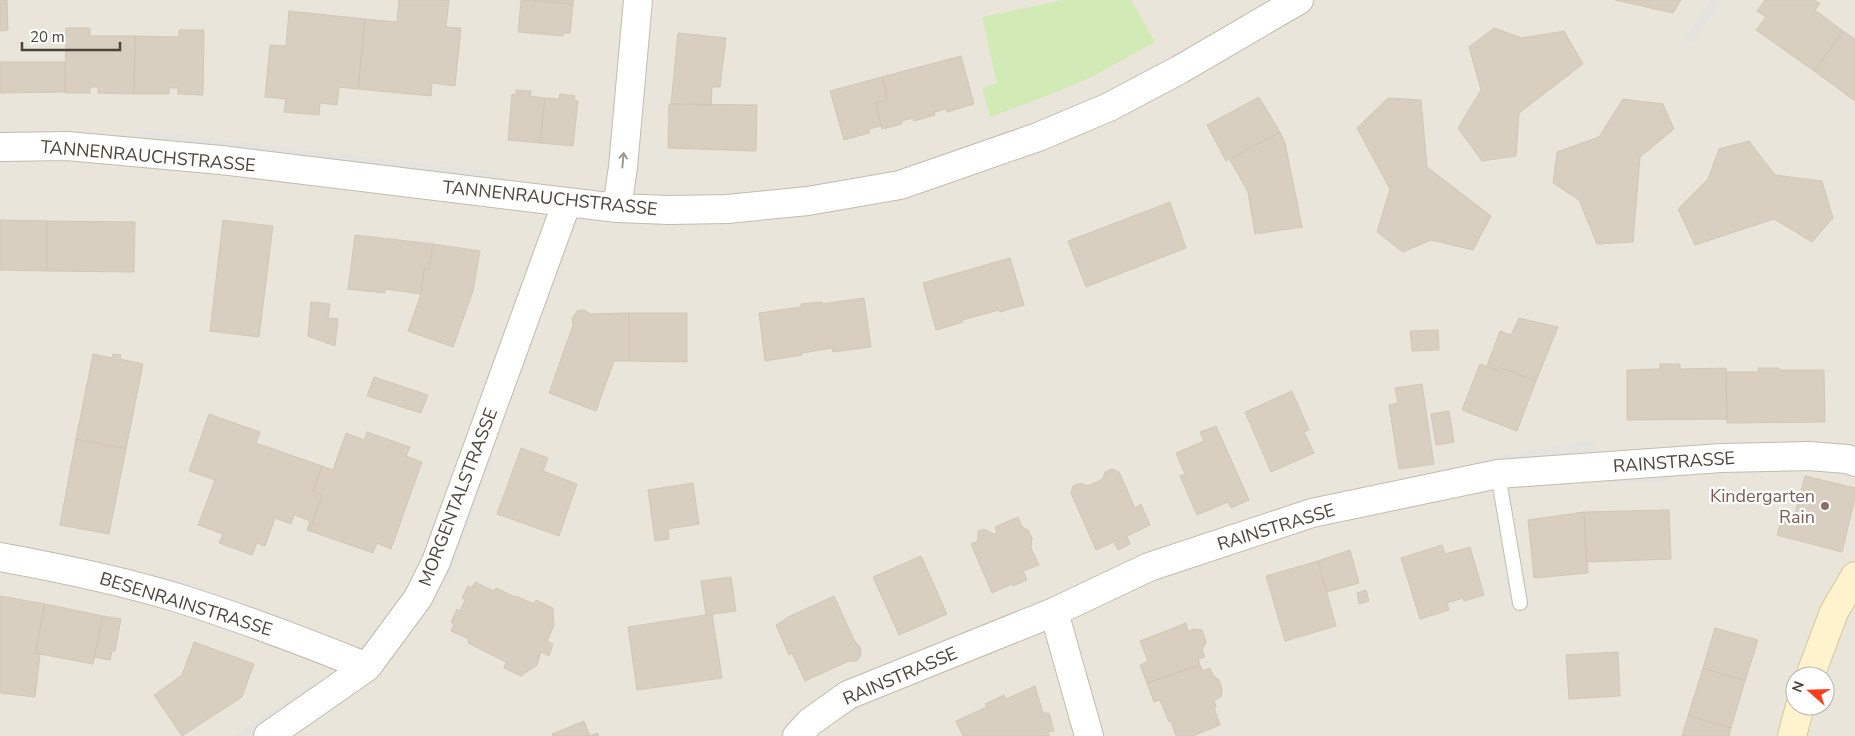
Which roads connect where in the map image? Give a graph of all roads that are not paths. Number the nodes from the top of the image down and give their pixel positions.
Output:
1 (638, 0) edge
2 (1299, 0) edge
3 (0, 147) edge
4 (567, 202) junction
5 (617, 208) junction
6 (1855, 462) edge
7 (1498, 474) junction
8 (0, 557) edge
9 (1855, 576) edge
10 (1520, 603) dead end
11 (1054, 612) junction
12 (367, 666) junction
13 (1814, 666) edge
14 (1797, 716) edge
15 (268, 736) edge
16 (797, 736) edge
17 (1088, 736) edge
18 (1792, 736) edge

5 -> 1 street
2 - 5 street, TANNENRAUCHSTRASSE
3 - 4 street, TANNENRAUCHSTRASSE
4 - 5 street, TANNENRAUCHSTRASSE
4 - 12 street, MORGENTALSTRASSE
6 - 7 street, RAINSTRASSE
7 - 10 lane
7 - 11 street, RAINSTRASSE
8 - 12 street, BESENRAINSTRASSE
9 - 13 main road
11 - 16 street, RAINSTRASSE
11 - 17 street
12 - 15 street, MORGENTALSTRASSE
14 - 18 main road

